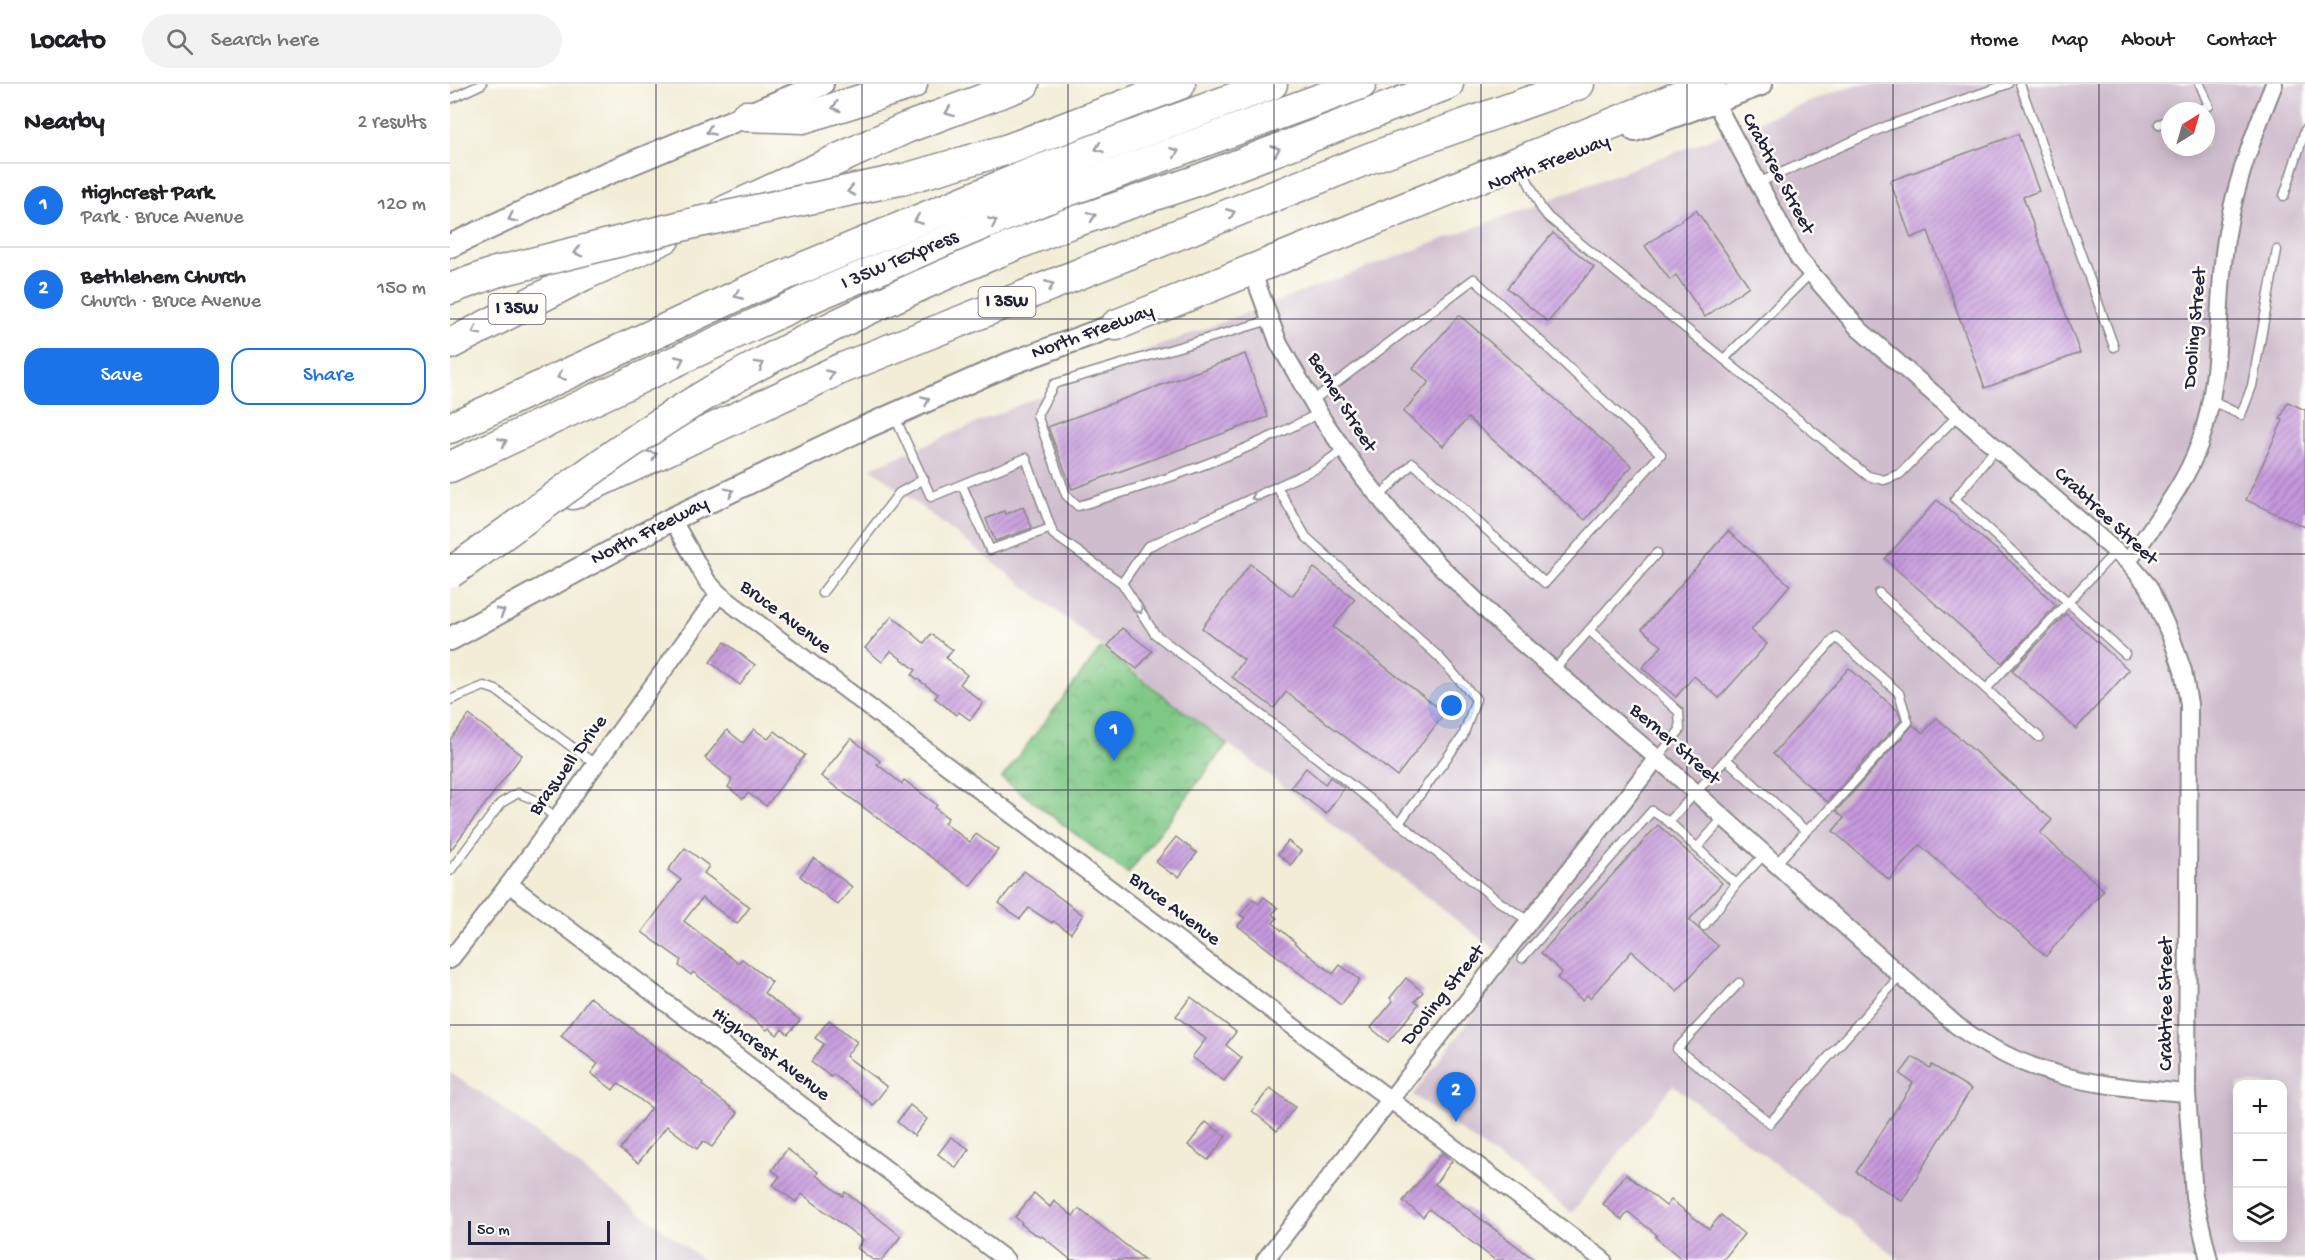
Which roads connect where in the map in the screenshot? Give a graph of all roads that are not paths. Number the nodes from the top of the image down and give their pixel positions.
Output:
1 (482, 84) edge
2 (822, 84) edge
3 (912, 84) edge
4 (1024, 84) edge
5 (1180, 84) edge
6 (1272, 84) edge
7 (1361, 84) edge
8 (1448, 84) edge
9 (1579, 84) edge
10 (1761, 84) edge
11 (2008, 84) edge
12 (2020, 84) edge
13 (2200, 84) edge
14 (2274, 84) edge
15 (1712, 92) edge
16 (450, 99) edge
17 (2207, 102) edge
18 (746, 116) junction
19 (2305, 130) edge
20 (1524, 173) junction
21 (1757, 183) junction
22 (2284, 196) dead end
23 (450, 246) edge
24 (2277, 250) dead end
25 (1811, 273) junction
26 (1254, 276) junction
27 (450, 289) edge
28 (1270, 320) junction
29 (1116, 325) junction
30 (450, 344) edge
31 (2114, 347) dead end
32 (1724, 359) junction
33 (2211, 400) junction
34 (1316, 407) junction
35 (894, 414) junction
36 (1958, 415) junction
37 (450, 428) edge
38 (1996, 448) junction
39 (1344, 449) junction
40 (450, 467) edge
41 (924, 479) junction
42 (962, 485) junction
43 (1277, 487) junction
44 (1379, 497) junction
45 (672, 519) junction
46 (1052, 528) junction
47 (1657, 553) dead end
48 (450, 556) edge
49 (2122, 556) junction
50 (450, 573) edge
51 (1122, 583) junction
52 (1879, 592) dead end
53 (822, 593) dead end
54 (719, 594) junction
55 (2068, 602) junction
56 (1589, 630) junction
57 (450, 639) edge
58 (2125, 654) dead end
59 (1554, 670) junction
60 (1986, 689) junction
61 (450, 700) edge
62 (2039, 737) dead end
63 (1657, 758) junction
64 (1727, 760) junction
65 (596, 765) junction
66 (1697, 793) junction
67 (1724, 817) junction
68 (557, 819) junction
69 (1669, 822) junction
70 (1399, 823) junction
71 (1806, 831) junction
72 (1697, 848) junction
73 (1770, 859) junction
74 (450, 871) edge
75 (510, 884) junction
76 (1736, 884) junction
77 (1529, 921) junction
78 (1704, 926) dead end
79 (1522, 958) dead end
80 (450, 960) edge
81 (1901, 975) junction
82 (1739, 983) dead end
83 (2187, 1093) junction
84 (1390, 1099) junction
85 (1006, 1260) edge
86 (1265, 1260) edge
87 (1603, 1260) edge
88 (2209, 1260) edge

1 - 16 lane
2 - 18 main road
3 -> 18 highway
4 -> 30 highway, I 35W
5 -> 27 highway, bridge
6 -> 37 highway, I 35W TEXpress
40 -> 7 highway, I 35W TEXpress
50 -> 8 highway, bridge
48 -> 9 highway, I 35W
10 - 15 main road, North Freeway
11 - 21 lane
12 - 31 lane
13 - 17 lane
14 - 33 street, Dooling Street
15 - 20 main road, North Freeway
15 - 21 street, Crabtree Street
15 - 29 highway
18 -> 23 main road
19 - 22 lane
20 - 26 main road, North Freeway
20 - 32 lane
21 - 25 street, Crabtree Street
24 - 33 lane
25 - 32 lane
25 - 36 street, Crabtree Street
26 - 28 street, Berner Street
26 - 29 main road, North Freeway
28 - 34 street, Berner Street
28 - 34 lane
35 -> 29 main road, North Freeway
32 - 36 lane
33 - 49 street, Dooling Street
34 - 39 street, Berner Street
34 - 44 lane
35 - 41 lane
45 -> 35 main road, North Freeway
36 - 38 street, Crabtree Street
38 - 49 street, Crabtree Street
38 - 55 lane
39 - 43 lane
39 - 44 street, Berner Street
41 - 42 lane
41 - 53 lane
42 - 46 lane
42 - 46 lane
43 -> 51 lane
43 - 70 lane
44 - 59 street, Berner Street
45 - 54 street, Bruce Avenue
57 -> 45 main road, North Freeway
46 - 51 lane
47 - 56 lane
49 - 55 lane
49 - 83 street, Crabtree Street
51 -> 70 lane
52 - 60 lane
54 - 65 street, Braswell Drive
54 - 84 street, Bruce Avenue
55 - 58 lane
55 - 60 lane
56 - 59 lane
56 - 63 lane
59 - 63 street, Berner Street
60 - 62 lane
61 - 65 lane
63 - 66 street, Berner Street
63 - 77 street, Dooling Street
64 - 66 lane
64 - 71 lane
64 - 71 lane
65 - 68 street, Braswell Drive
66 - 67 street, Berner Street
66 - 69 lane
67 - 72 lane
67 - 73 street, Berner Street
68 - 74 lane
68 - 75 street, Braswell Drive
69 - 72 lane
69 - 79 lane
70 - 77 lane
71 - 73 lane
72 - 76 lane
73 - 76 lane
73 - 81 street, Berner Street
75 - 80 street, Braswell Drive
75 - 85 street, Highcrest Avenue
76 - 78 lane
77 - 84 street, Dooling Street
81 - 82 lane
81 - 83 street, Berner Street
83 - 88 street, Crabtree Street
84 - 86 street, Dooling Street
84 - 87 street, Bruce Avenue

